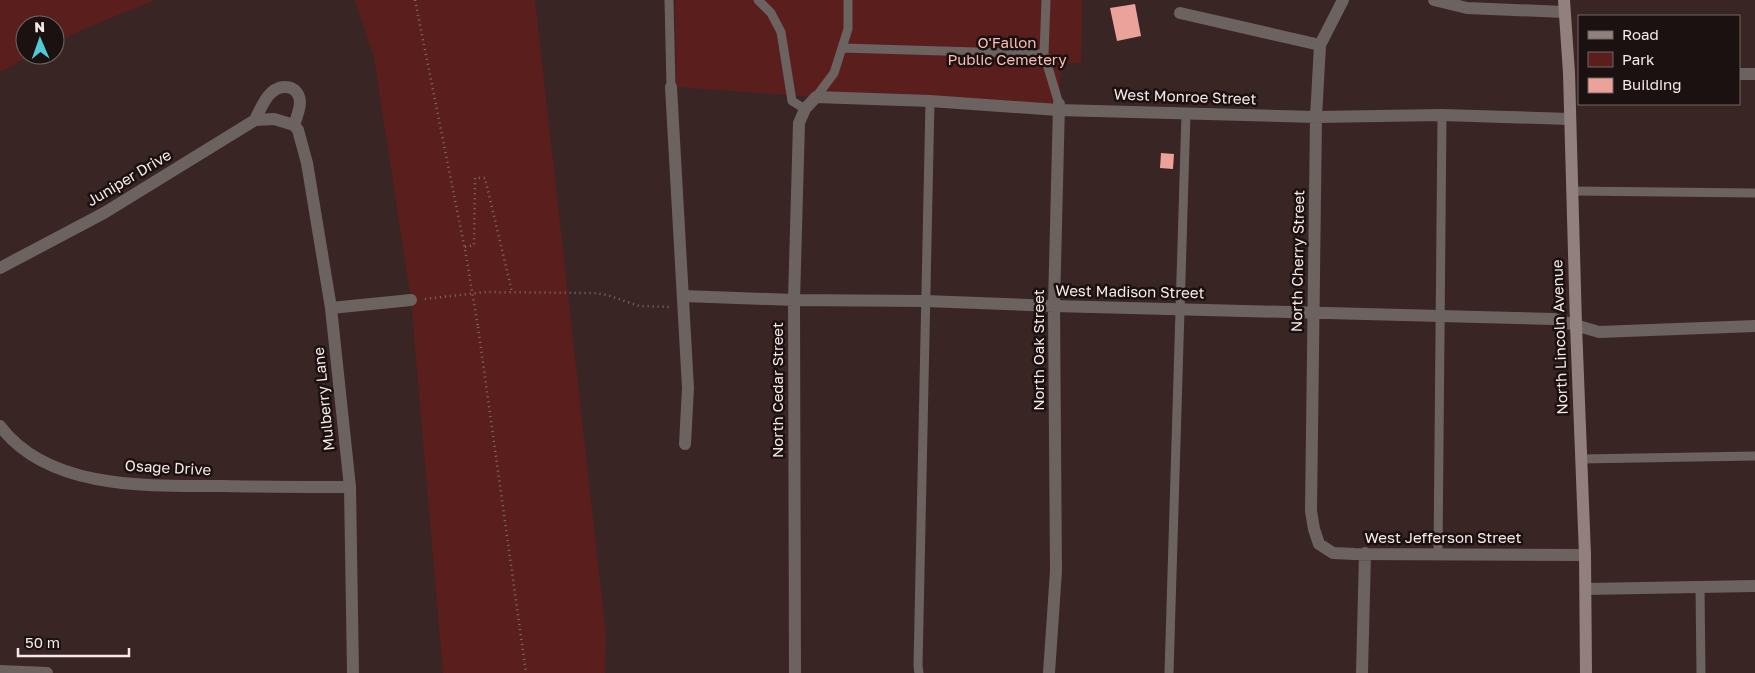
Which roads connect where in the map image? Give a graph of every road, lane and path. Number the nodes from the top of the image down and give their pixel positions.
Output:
1 (415, 0) edge
2 (669, 0) edge
3 (758, 0) edge
4 (848, 0) edge
5 (1046, 0) edge
6 (1343, 0) edge
7 (1434, 0) edge
8 (1564, 6) edge
9 (1180, 13) dead end
10 (1320, 45) junction
11 (842, 48) junction
12 (1044, 54) junction
13 (1574, 73) edge
14 (1740, 74) edge
15 (1755, 74) edge
16 (671, 88) joint
17 (816, 97) junction
18 (930, 101) junction
19 (1059, 107) junction
20 (805, 109) junction
21 (1186, 113) junction
22 (1442, 115) junction
23 (1316, 117) junction
24 (1570, 119) junction
25 (255, 120) junction
26 (294, 125) junction
27 (1572, 191) junction
28 (1755, 193) edge
29 (465, 247) junction
30 (0, 268) edge
31 (512, 292) junction
32 (411, 300) joint
33 (794, 300) junction
34 (925, 301) junction
35 (683, 302) junction
36 (1054, 306) junction
37 (331, 308) junction
38 (1182, 309) junction
39 (1313, 312) junction
40 (1440, 317) junction
41 (1576, 326) junction
42 (1755, 326) edge
43 (2, 434) edge
44 (685, 444) dead end
45 (1755, 456) edge
46 (1581, 459) junction
47 (350, 487) junction
48 (1314, 529) joint
49 (1365, 553) junction
50 (1438, 554) junction
51 (1585, 555) junction
52 (1755, 586) edge
53 (1700, 587) junction
54 (1586, 588) junction
55 (0, 671) edge
56 (47, 673) edge
57 (353, 673) edge
58 (526, 673) edge
59 (795, 673) edge
60 (919, 673) edge
61 (1049, 673) edge
62 (1169, 673) edge
63 (1362, 673) edge
64 (1586, 673) edge
65 (1701, 673) edge

1 - 29 path
2 - 16 lane
3 - 20 lane
4 - 11 lane
5 - 12 lane, North Oak Street
6 - 10 street, North Cherry Street
7 - 8 street
8 - 13 main road, North Lincoln Avenue
9 - 10 street
10 - 23 street, North Cherry Street
11 - 12 lane
11 - 17 lane
12 - 19 lane, North Oak Street
13 - 24 main road, North Lincoln Avenue
14 - 15 street
16 - 35 street
17 - 18 street, West Monroe Street
17 - 20 street
18 - 19 street, West Monroe Street
18 - 34 lane
19 - 21 street, West Monroe Street
19 - 36 street, North Oak Street
20 - 33 street, North Cedar Street
21 - 23 street, West Monroe Street
21 - 38 lane
22 - 23 street, West Monroe Street
22 - 24 street, West Monroe Street
22 - 40 lane
23 - 39 street, North Cherry Street
24 - 27 main road, North Lincoln Avenue
25 - 26 street, Juniper Drive
25 - 26 street
25 - 30 street, Juniper Drive
26 - 37 street, Mulberry Lane
27 - 28 lane
27 - 41 main road, North Lincoln Avenue
29 - 31 path
29 - 58 path, bridge
31 - 32 path
31 - 35 path
32 - 37 street
33 - 34 street, West Madison Street
33 - 35 street, West Madison Street
33 - 59 street, North Cedar Street
34 - 36 street, West Madison Street
34 - 60 lane
35 - 44 street
36 - 38 street, West Madison Street
36 - 61 street, North Oak Street
37 - 47 street, Mulberry Lane
38 - 39 street, West Madison Street
38 - 62 lane
39 - 40 street, West Madison Street
39 - 48 street, North Cherry Street
40 - 41 street, West Madison Street
40 - 50 lane
41 - 42 street, West Madison Street
41 - 46 main road, North Lincoln Avenue
43 - 47 street, Osage Drive
45 - 46 lane
46 - 51 main road, North Lincoln Avenue
47 - 57 street, Mulberry Lane
48 - 49 street, West Jefferson Street
49 - 50 street, West Jefferson Street
49 - 63 street
50 - 51 street, West Jefferson Street
51 - 54 main road, North Lincoln Avenue
52 - 53 street
53 - 54 street
53 - 65 lane
54 - 64 main road, North Lincoln Avenue
55 - 56 street

